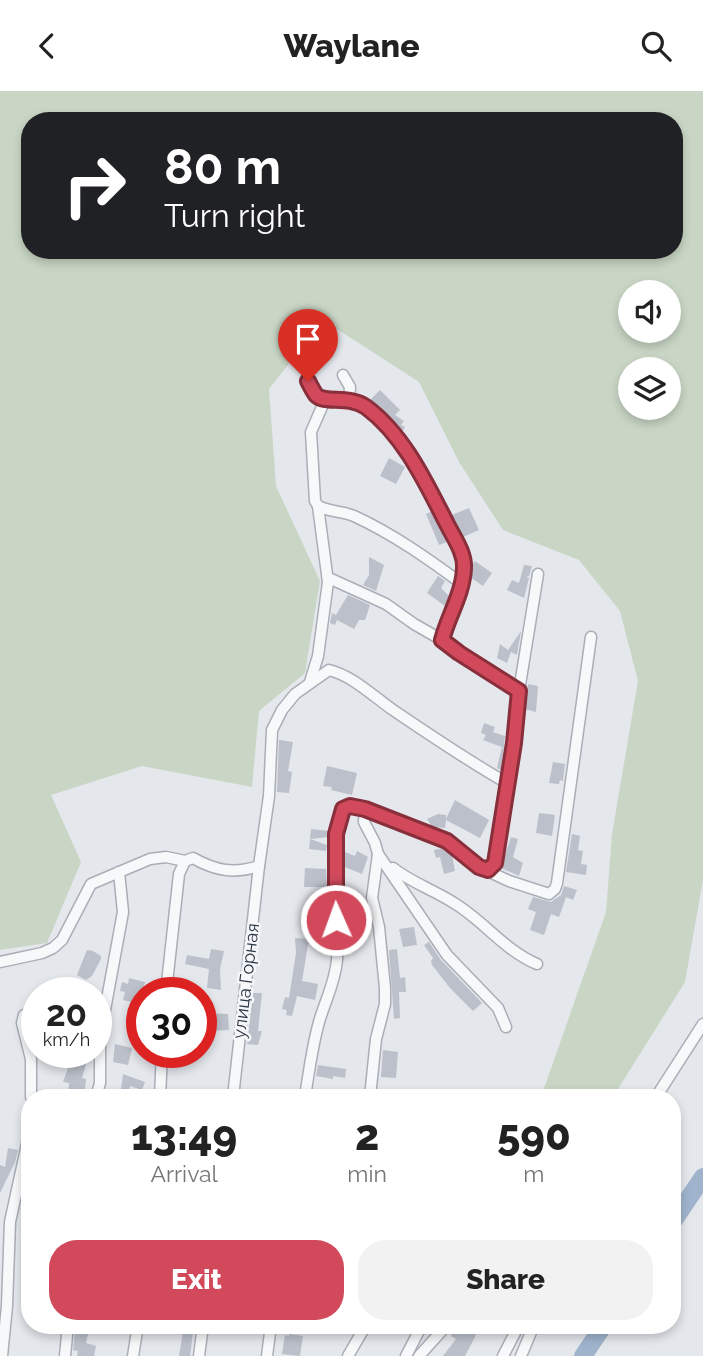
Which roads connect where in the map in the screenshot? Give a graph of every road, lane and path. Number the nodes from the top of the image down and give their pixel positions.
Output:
1 (343, 375) dead end
2 (308, 381) dead end
3 (325, 400) junction
4 (349, 400) junction
5 (318, 506) junction
6 (538, 574) dead end
7 (328, 582) junction
8 (461, 583) junction
9 (591, 637) dead end
10 (442, 640) junction
11 (310, 682) junction
12 (519, 691) junction
13 (507, 783) junction
14 (365, 809) junction
15 (378, 854) junction
16 (185, 861) junction
17 (259, 866) junction
18 (488, 870) junction
19 (119, 872) junction
20 (0, 962) edge
21 (537, 964) dead end
22 (168, 977) edge
23 (703, 1024) edge
24 (506, 1027) dead end
25 (31, 1068) edge
26 (161, 1068) edge
27 (31, 1089) edge
28 (98, 1089) edge
29 (160, 1089) edge
30 (234, 1089) edge
31 (305, 1089) edge
32 (371, 1089) edge
33 (661, 1089) edge
34 (21, 1170) edge
35 (67, 1334) edge
36 (137, 1334) edge
37 (202, 1334) edge
38 (270, 1334) edge
39 (361, 1334) edge
40 (417, 1334) edge
41 (439, 1334) edge
42 (514, 1334) edge
43 (531, 1334) edge
44 (2, 1356) edge
45 (65, 1356) edge
46 (133, 1356) edge
47 (199, 1356) edge
48 (267, 1356) edge
49 (348, 1356) edge
50 (406, 1356) edge
51 (419, 1356) edge
52 (503, 1356) edge
53 (522, 1356) edge

1 - 4 street
2 - 3 street
3 - 4 street
3 - 5 street
4 - 8 street
5 - 7 street
5 - 8 street
6 - 12 street
7 - 10 street
7 - 11 street
8 - 10 street
9 - 18 street
10 - 12 street
11 - 13 street
11 - 17 street, улица Горная
12 - 13 street
13 - 18 street
14 - 15 street
14 - 18 street
14 - 31 street
15 - 21 street
15 - 24 street
15 - 32 street
16 - 17 street
16 - 19 street
16 - 22 street
17 - 30 street, улица Горная
19 - 20 street
19 - 28 street
23 - 33 street
25 - 27 street
26 - 29 street
34 - 44 street
35 - 45 street
36 - 46 street
37 - 47 street
38 - 48 street
39 - 49 street
40 - 50 street
41 - 51 street
42 - 52 street
43 - 53 street

